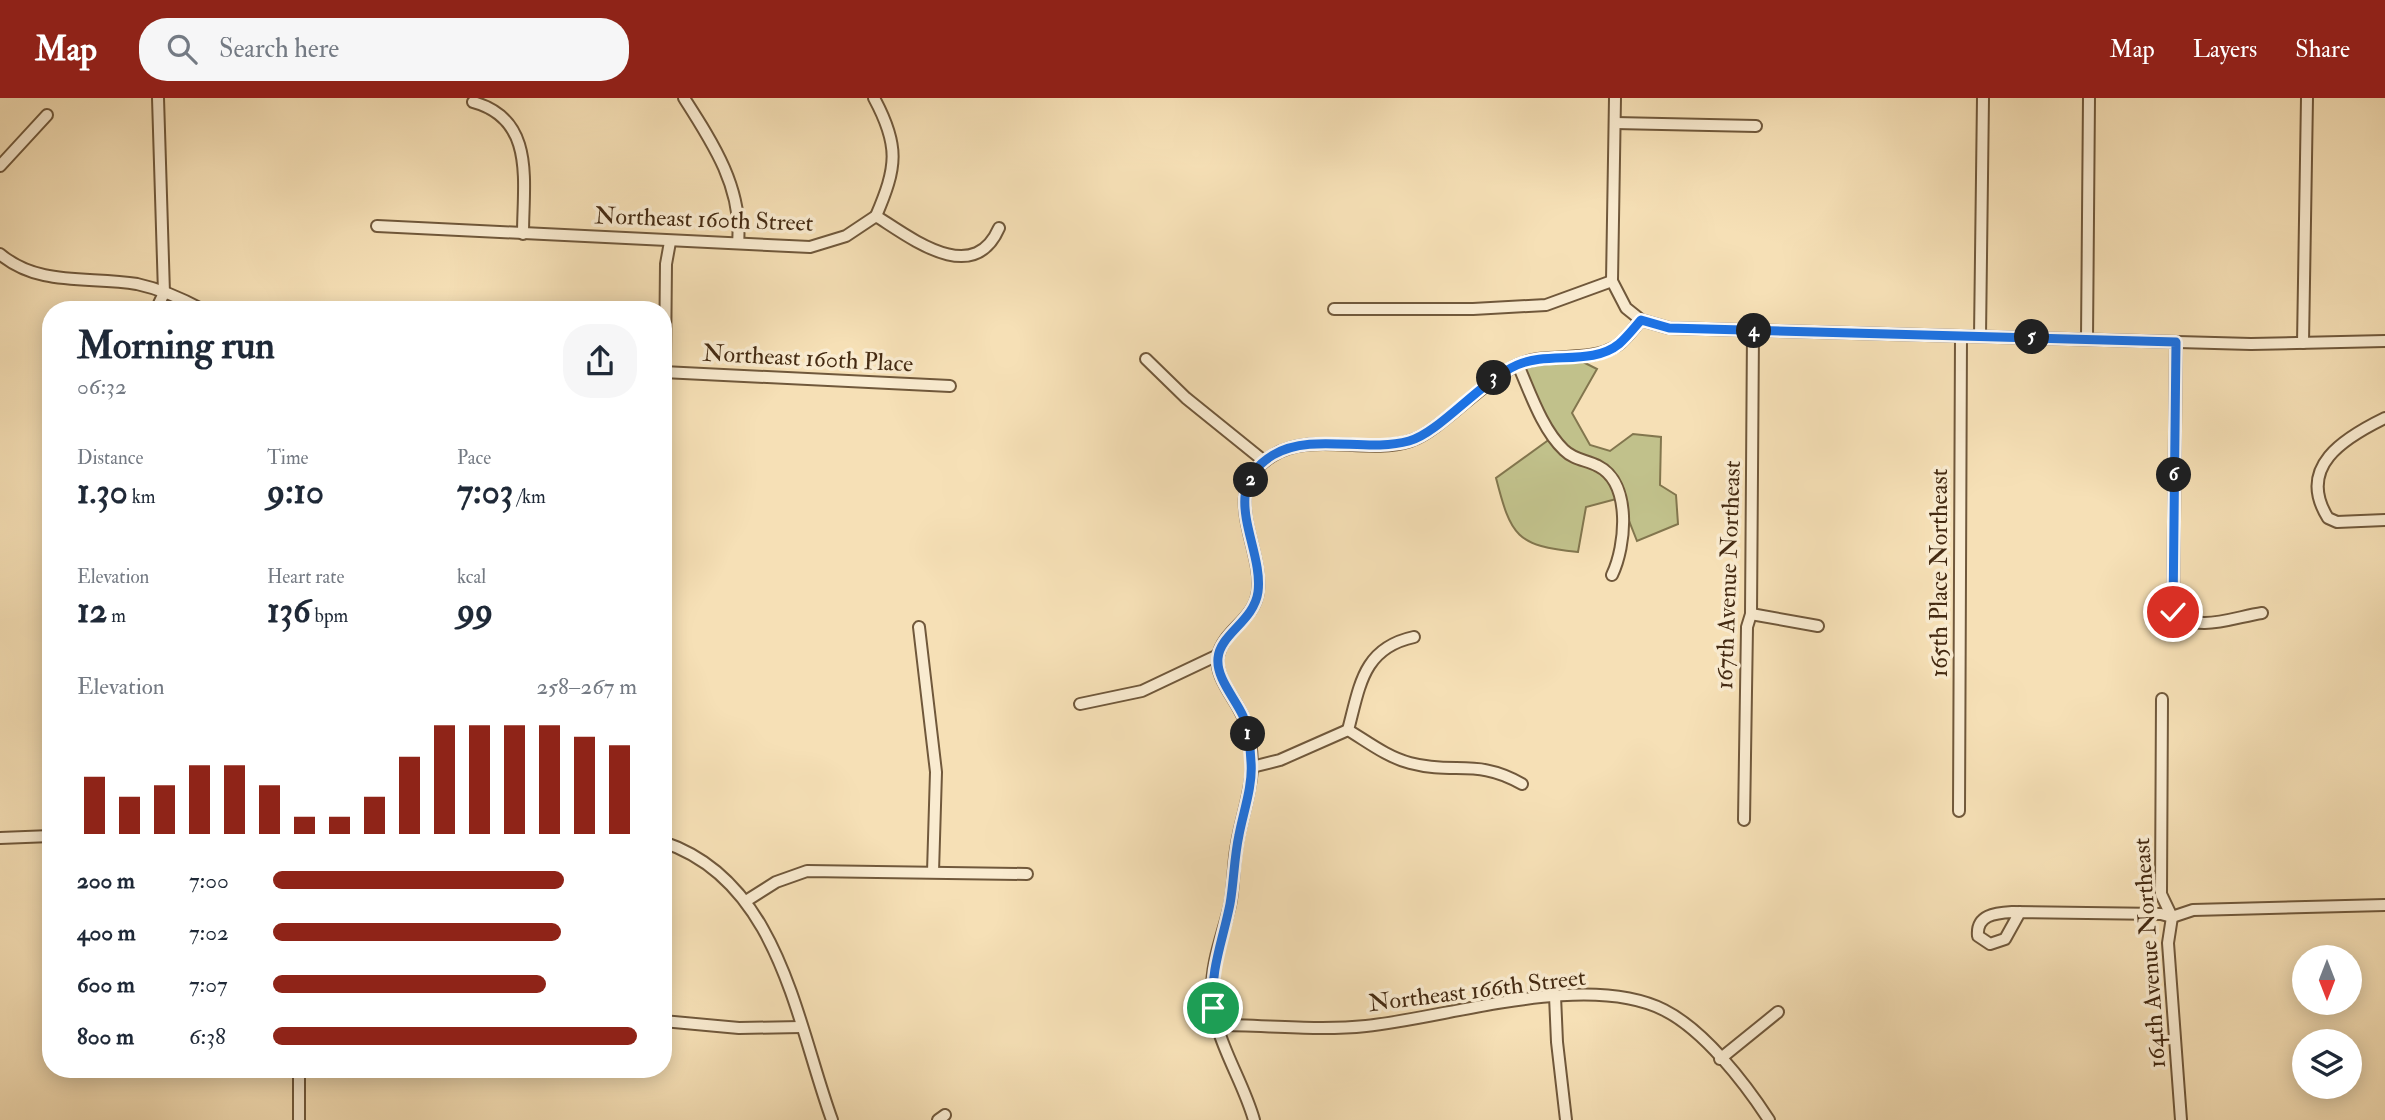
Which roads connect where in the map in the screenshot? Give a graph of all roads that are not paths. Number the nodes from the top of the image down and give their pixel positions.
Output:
1 (158, 98) edge
2 (684, 98) edge
3 (874, 98) edge
4 (1615, 98) edge
5 (1983, 98) edge
6 (2089, 98) edge
7 (2307, 98) edge
8 (473, 102) dead end
9 (47, 115) dead end
10 (1615, 123) junction
11 (1756, 126) dead end
12 (0, 166) edge
13 (876, 216) junction
14 (377, 226) dead end
15 (999, 228) dead end
16 (523, 234) junction
17 (670, 242) junction
18 (738, 243) junction
19 (0, 254) edge
20 (1612, 281) junction
21 (164, 293) junction
22 (160, 301) edge
23 (183, 301) edge
24 (665, 301) edge
25 (1334, 309) dead end
26 (1641, 320) junction
27 (1753, 331) junction
28 (1961, 336) junction
29 (1980, 336) junction
30 (2087, 338) junction
31 (2385, 341) edge
32 (2176, 342) junction
33 (2303, 343) junction
34 (1146, 359) dead end
35 (1518, 365) junction
36 (672, 372) edge
37 (950, 386) dead end
38 (2385, 418) edge
39 (1265, 461) junction
40 (2385, 520) edge
41 (1612, 575) dead end
42 (2262, 613) dead end
43 (1751, 614) junction
44 (1818, 626) dead end
45 (919, 627) dead end
46 (1414, 637) dead end
47 (1218, 655) junction
48 (2162, 699) dead end
49 (1080, 704) dead end
50 (1348, 730) junction
51 (1252, 767) junction
52 (1522, 784) dead end
53 (1959, 811) dead end
54 (1744, 820) dead end
55 (42, 836) edge
56 (0, 838) edge
57 (672, 846) edge
58 (933, 872) junction
59 (1027, 874) dead end
60 (746, 901) junction
61 (2385, 905) edge
62 (2020, 912) dead end
63 (2172, 917) junction
64 (1555, 996) junction
65 (1778, 1012) dead end
66 (672, 1022) edge
67 (1218, 1025) junction
68 (801, 1027) junction
69 (1720, 1059) junction
70 (299, 1078) edge
71 (299, 1120) edge
72 (832, 1120) edge
73 (1254, 1120) edge
74 (1566, 1120) edge
75 (1769, 1120) edge
76 (2181, 1120) edge

1 - 21 street
2 - 18 street
3 - 13 street
4 - 10 street
5 - 29 street
6 - 30 street
7 - 33 street
8 - 16 street
9 - 12 street
10 - 11 street
10 - 20 street
13 - 15 street
13 - 18 street, Northeast 160th Street
14 - 16 street, Northeast 160th Street
16 - 17 street, Northeast 160th Street
17 - 18 street, Northeast 160th Street
17 - 24 street
19 - 21 street
20 - 25 street
20 - 26 street
21 - 22 street
21 - 23 street
26 - 27 street
26 - 35 street
27 - 28 street
27 - 43 street, 167th Avenue Northeast
28 - 29 street
28 - 53 street, 165th Place Northeast
29 - 30 street
30 - 32 street
31 - 33 street
32 - 33 street
32 - 42 street
34 - 39 street
35 - 39 street
35 - 41 street
36 - 37 street, Northeast 160th Place
38 - 40 street
39 - 47 street
43 - 44 street
43 - 54 street, 167th Avenue Northeast
45 - 58 street
46 - 50 street
47 - 49 street
47 - 51 street
48 - 63 street, 164th Avenue Northeast
50 - 51 street
50 - 52 street
51 - 67 street
55 - 56 street
57 - 60 street
58 - 59 street
58 - 60 street
60 - 68 street
61 - 63 street
62 - 63 street
63 - 76 street, 164th Avenue Northeast
64 - 67 street, Northeast 166th Street
64 - 69 street, Northeast 166th Street
64 - 74 street
65 - 69 street
66 - 68 street
67 - 73 street
68 - 72 street
69 - 75 street
70 - 71 street

